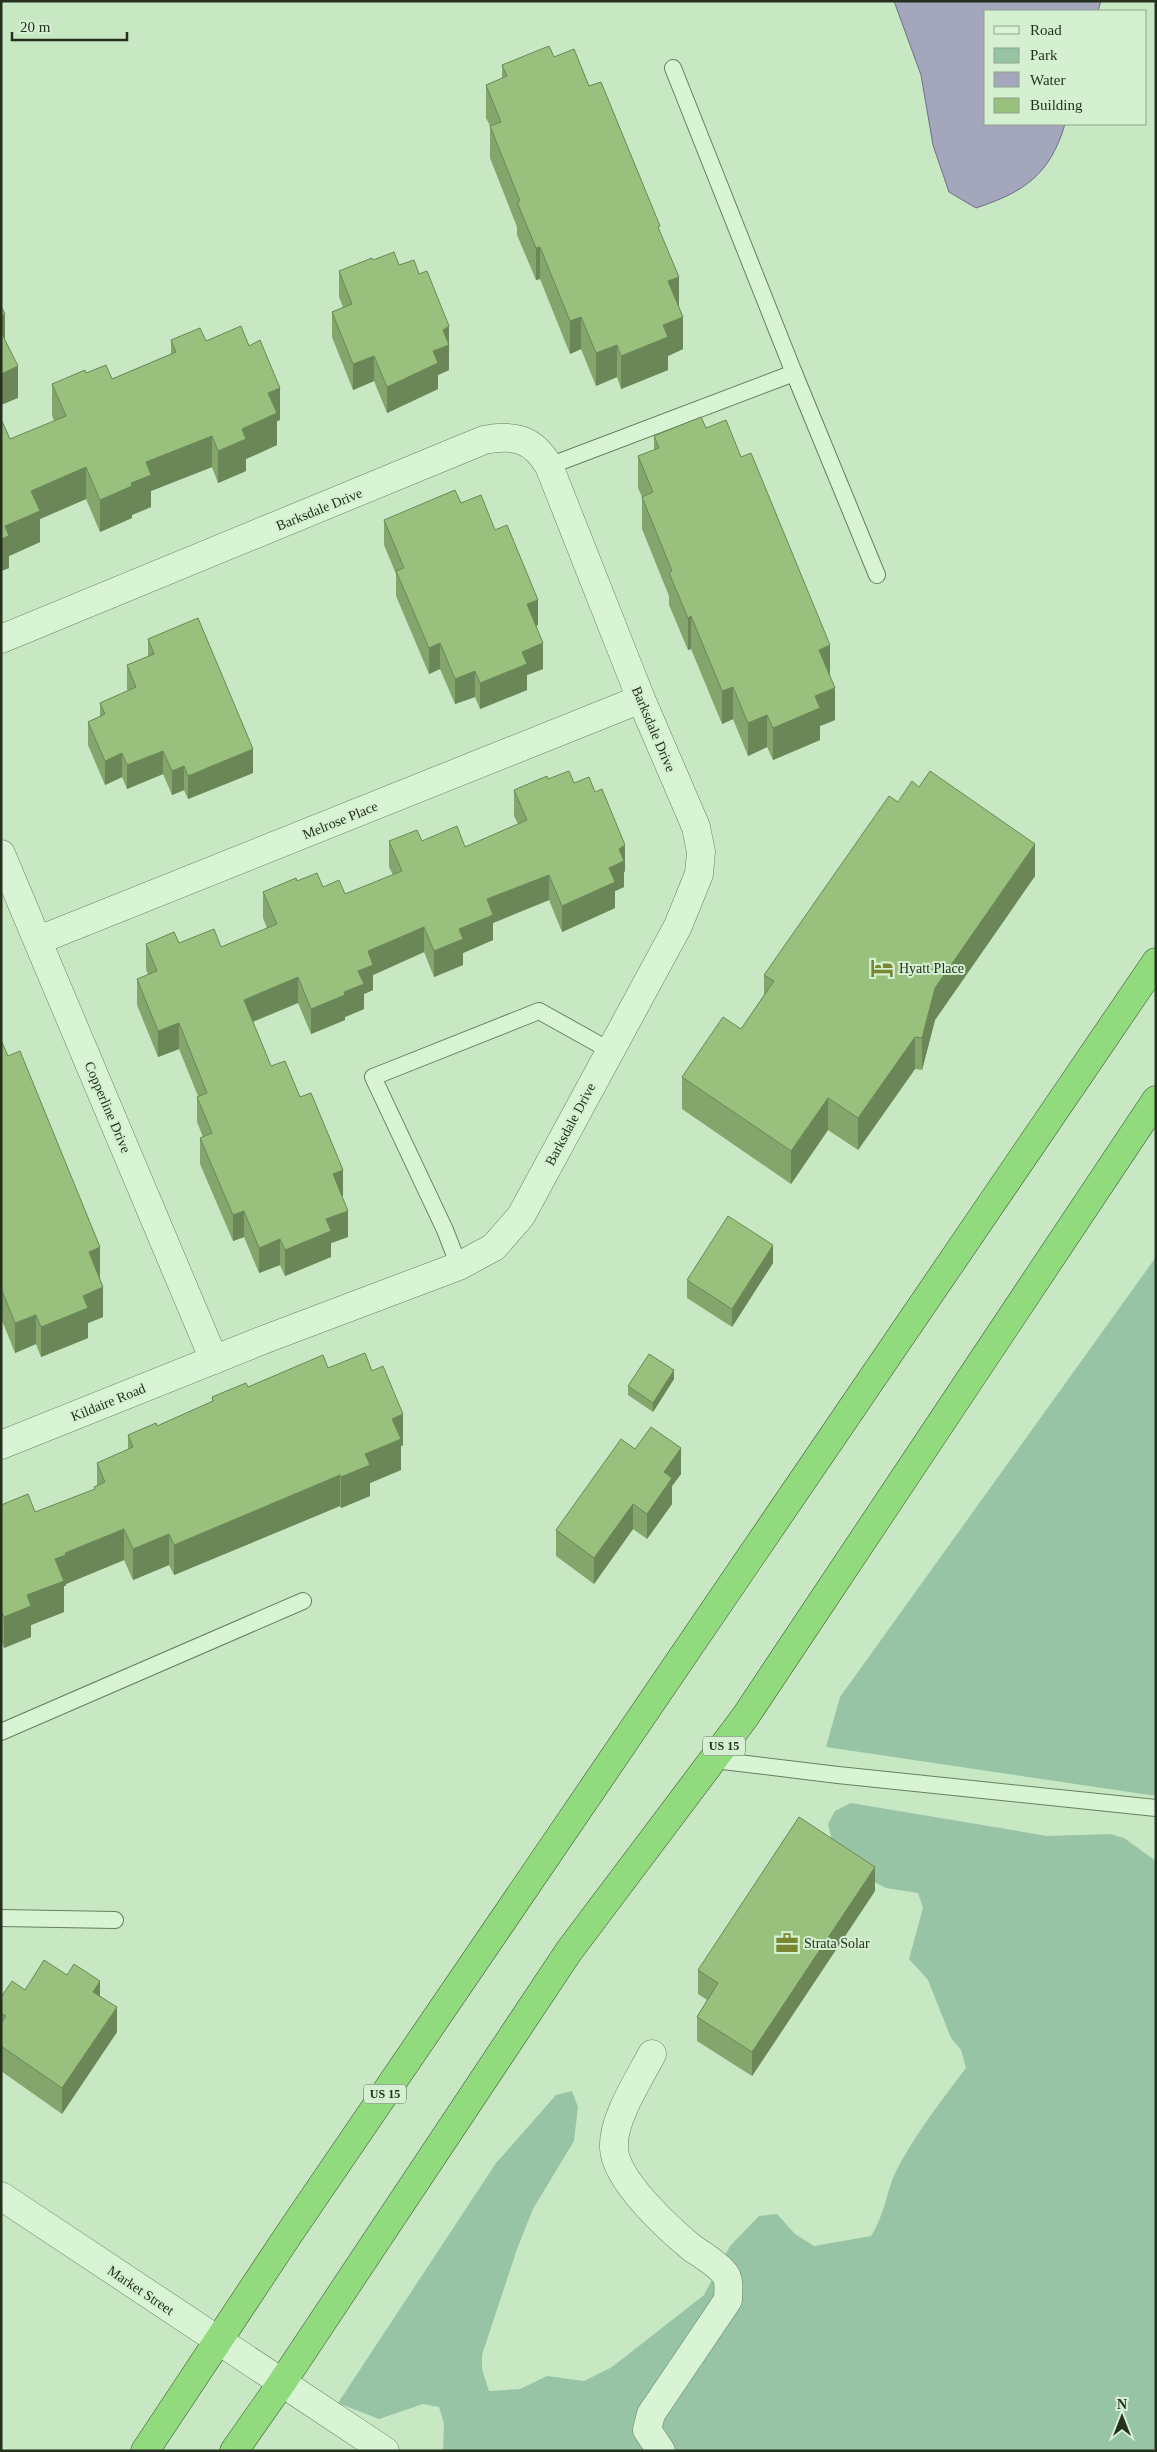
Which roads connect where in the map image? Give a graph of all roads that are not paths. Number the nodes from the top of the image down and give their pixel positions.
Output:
1 (673, 68) dead end
2 (794, 373) junction
3 (550, 466) junction
4 (877, 575) dead end
5 (1, 639) edge
6 (641, 698) junction
7 (1, 854) edge
8 (39, 940) junction
9 (1156, 962) edge
10 (609, 1050) junction
11 (1156, 1100) edge
12 (459, 1266) junction
13 (214, 1360) junction
14 (1, 1445) edge
15 (303, 1601) dead end
16 (1, 1732) edge
17 (714, 1760) junction
18 (1156, 1808) edge
19 (1, 1918) edge
20 (115, 1920) dead end
21 (652, 2054) dead end
22 (1, 2196) edge
23 (218, 2341) junction
24 (282, 2384) junction
25 (145, 2451) edge
26 (234, 2451) edge
27 (385, 2451) edge
28 (660, 2451) edge

1 - 2 lane
2 - 3 lane
2 - 4 lane
3 - 5 street, Barksdale Drive
3 - 6 street, Barksdale Drive
6 - 8 street, Melrose Place
6 - 10 street, Barksdale Drive
7 - 8 street, Copperline Drive
8 - 13 street, Copperline Drive
9 - 23 highway, US 15
10 - 12 street, Barksdale Drive
10 - 12 lane
11 - 17 highway, US 15
12 - 13 street, Barksdale Drive
13 - 14 street, Kildaire Road
15 - 16 lane
17 - 18 lane
17 - 24 highway, US 15
19 - 20 lane
21 - 28 street
22 - 23 street, Market Street
23 - 24 street, Market Street
23 - 25 highway, US 15
24 - 26 highway, US 15
24 - 27 street, Market Street

